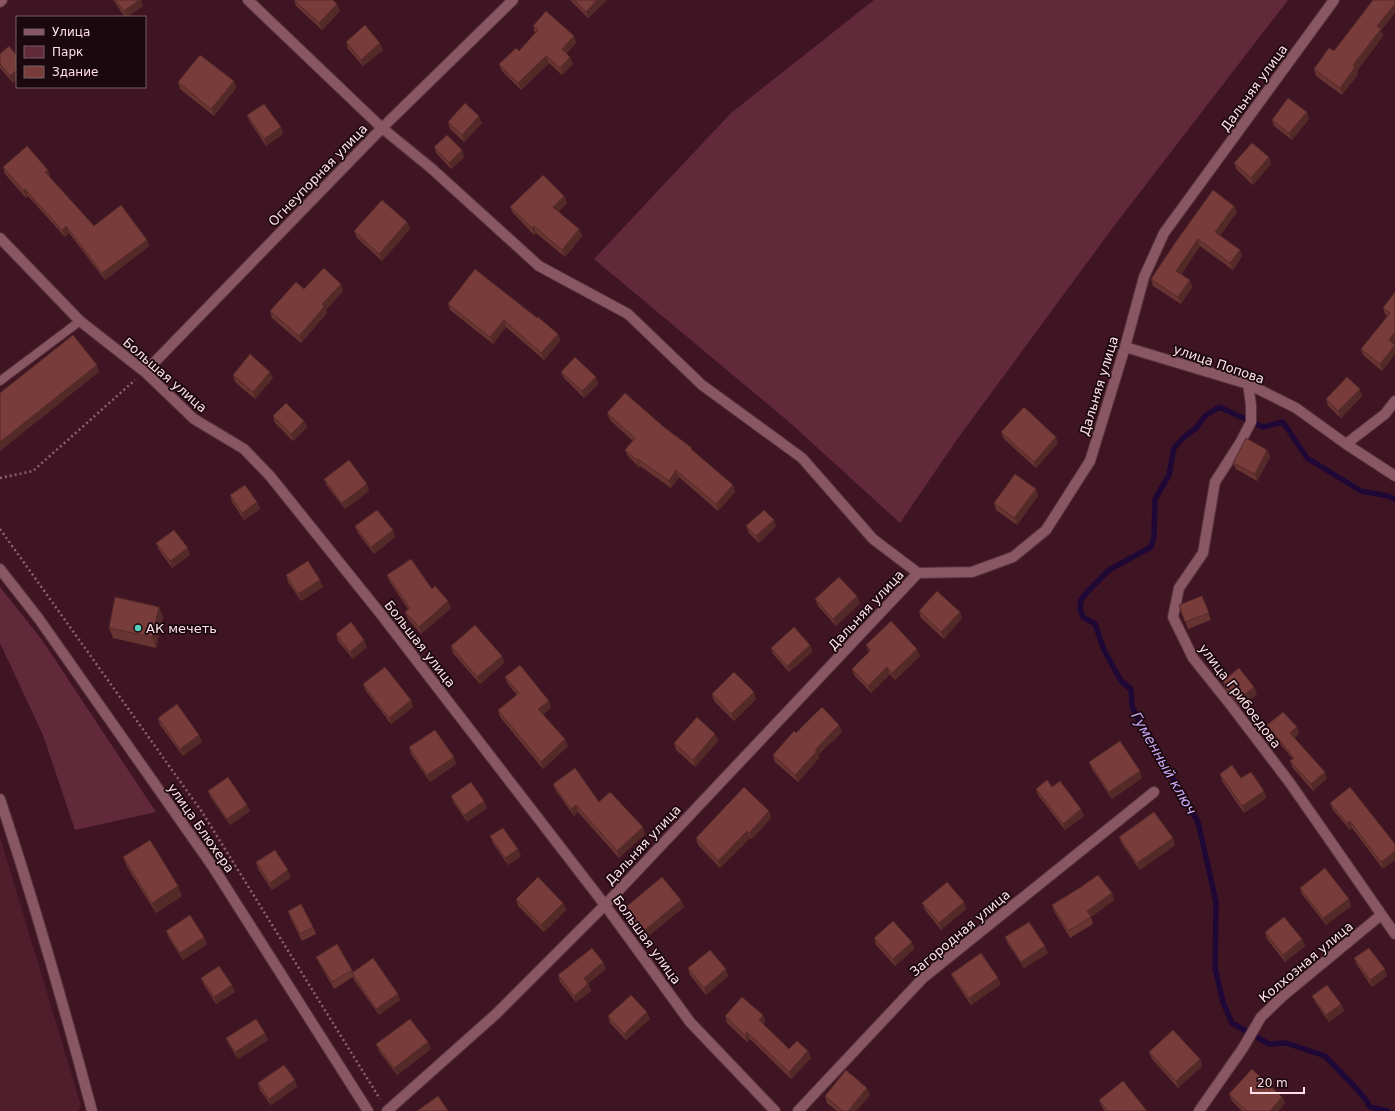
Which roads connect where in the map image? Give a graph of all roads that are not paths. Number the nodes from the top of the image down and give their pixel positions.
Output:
1 (248, 0) edge
2 (513, 0) edge
3 (1334, 0) edge
4 (382, 128) junction
5 (0, 238) edge
6 (80, 321) junction
7 (1125, 347) junction
8 (145, 372) junction
9 (0, 381) edge
10 (1248, 384) junction
11 (1395, 401) edge
12 (1346, 444) junction
13 (1395, 476) edge
14 (0, 569) edge
15 (918, 573) junction
16 (1154, 792) dead end
17 (0, 799) edge
18 (605, 905) junction
19 (1381, 916) junction
20 (1395, 934) edge
21 (92, 1111) edge
22 (368, 1111) edge
23 (387, 1111) edge
24 (776, 1111) edge
25 (798, 1111) edge
26 (1199, 1111) edge

1 - 4 street
2 - 4 street, Огнеупорная улица
3 - 7 street, Дальняя улица
4 - 8 street, Огнеупорная улица
4 - 15 street
5 - 6 street, Большая улица
6 - 8 street, Большая улица
6 - 9 lane
7 - 10 street, улица Попова
7 - 15 street, Дальняя улица
8 - 18 street, Большая улица
10 - 12 street, улица Попова
10 - 19 street, улица Грибоедова
11 - 12 street
12 - 13 street, улица Попова
14 - 22 street, улица Блюхера
15 - 18 street, Дальняя улица
16 - 25 street, Загородная улица
17 - 21 street
18 - 23 street, Дальняя улица
18 - 24 street, Большая улица
19 - 20 street, улица Грибоедова
19 - 26 street, Колхозная улица

